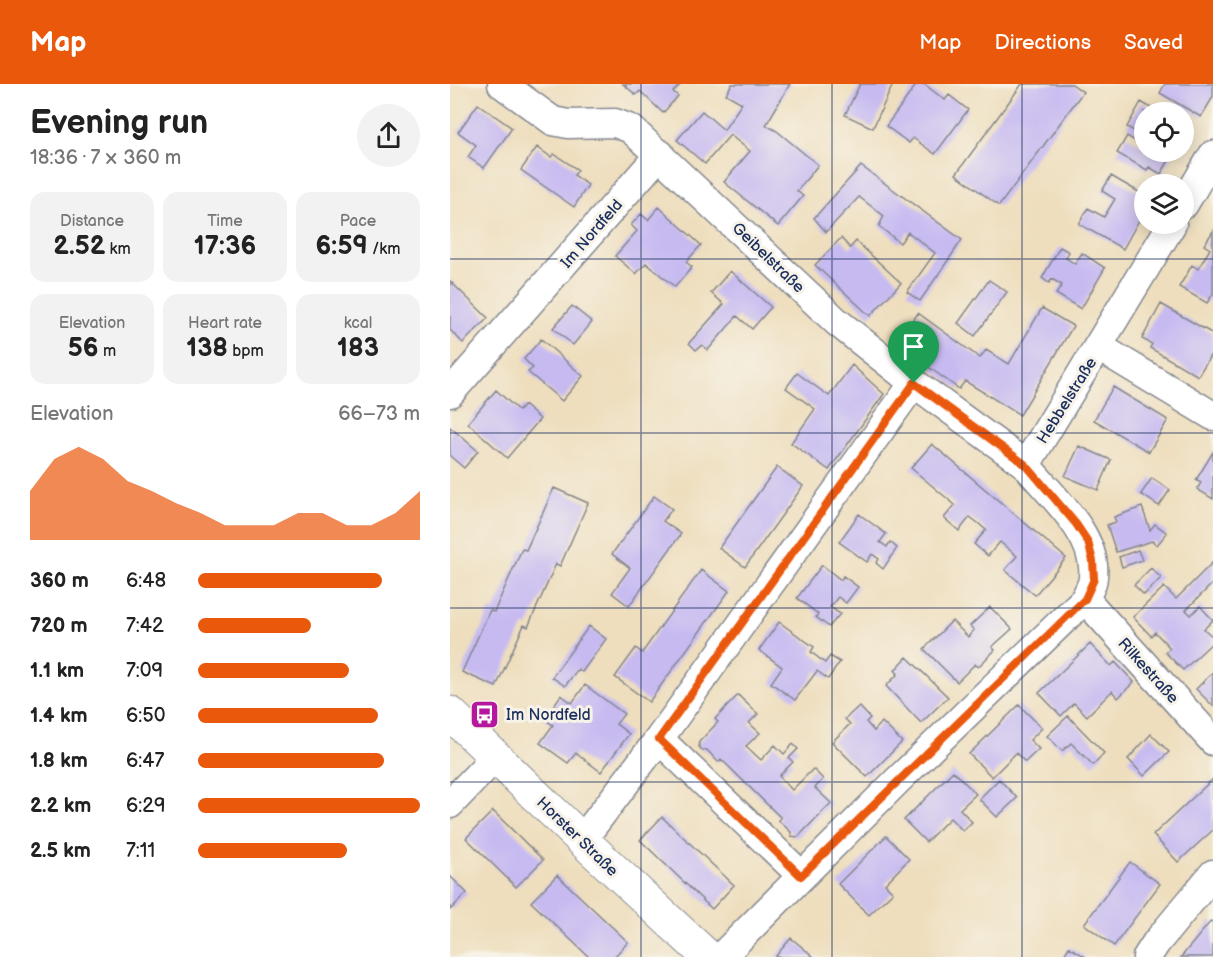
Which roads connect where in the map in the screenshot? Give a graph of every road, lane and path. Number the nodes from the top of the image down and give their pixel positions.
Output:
1 (502, 84) edge
2 (660, 154) junction
3 (1213, 155) edge
4 (1194, 187) edge
5 (1166, 234) edge
6 (1099, 347) junction
7 (914, 383) junction
8 (450, 393) edge
9 (1213, 416) edge
10 (1026, 465) junction
11 (1085, 599) junction
12 (450, 712) edge
13 (659, 739) junction
14 (1213, 741) edge
15 (496, 756) junction
16 (450, 804) edge
17 (582, 840) junction
18 (1213, 874) edge
19 (801, 876) junction
20 (708, 957) edge
21 (721, 957) edge
22 (1147, 957) edge

1 - 2 street, Geibelstraße
2 - 7 street, Geibelstraße
2 - 8 street, Im Nordfeld
3 - 4 street
5 - 6 street, Hebbelstraße
6 - 9 street
6 - 10 street, Hebbelstraße
7 - 10 street, Geibelstraße
7 - 13 street
10 - 11 street
11 - 14 street, Rilkestraße
11 - 19 street
12 - 15 street, Horster Straße
13 - 17 street
13 - 19 street
15 - 16 street
15 - 17 street, Horster Straße
17 - 20 street, Horster Straße
18 - 22 street
19 - 21 street

